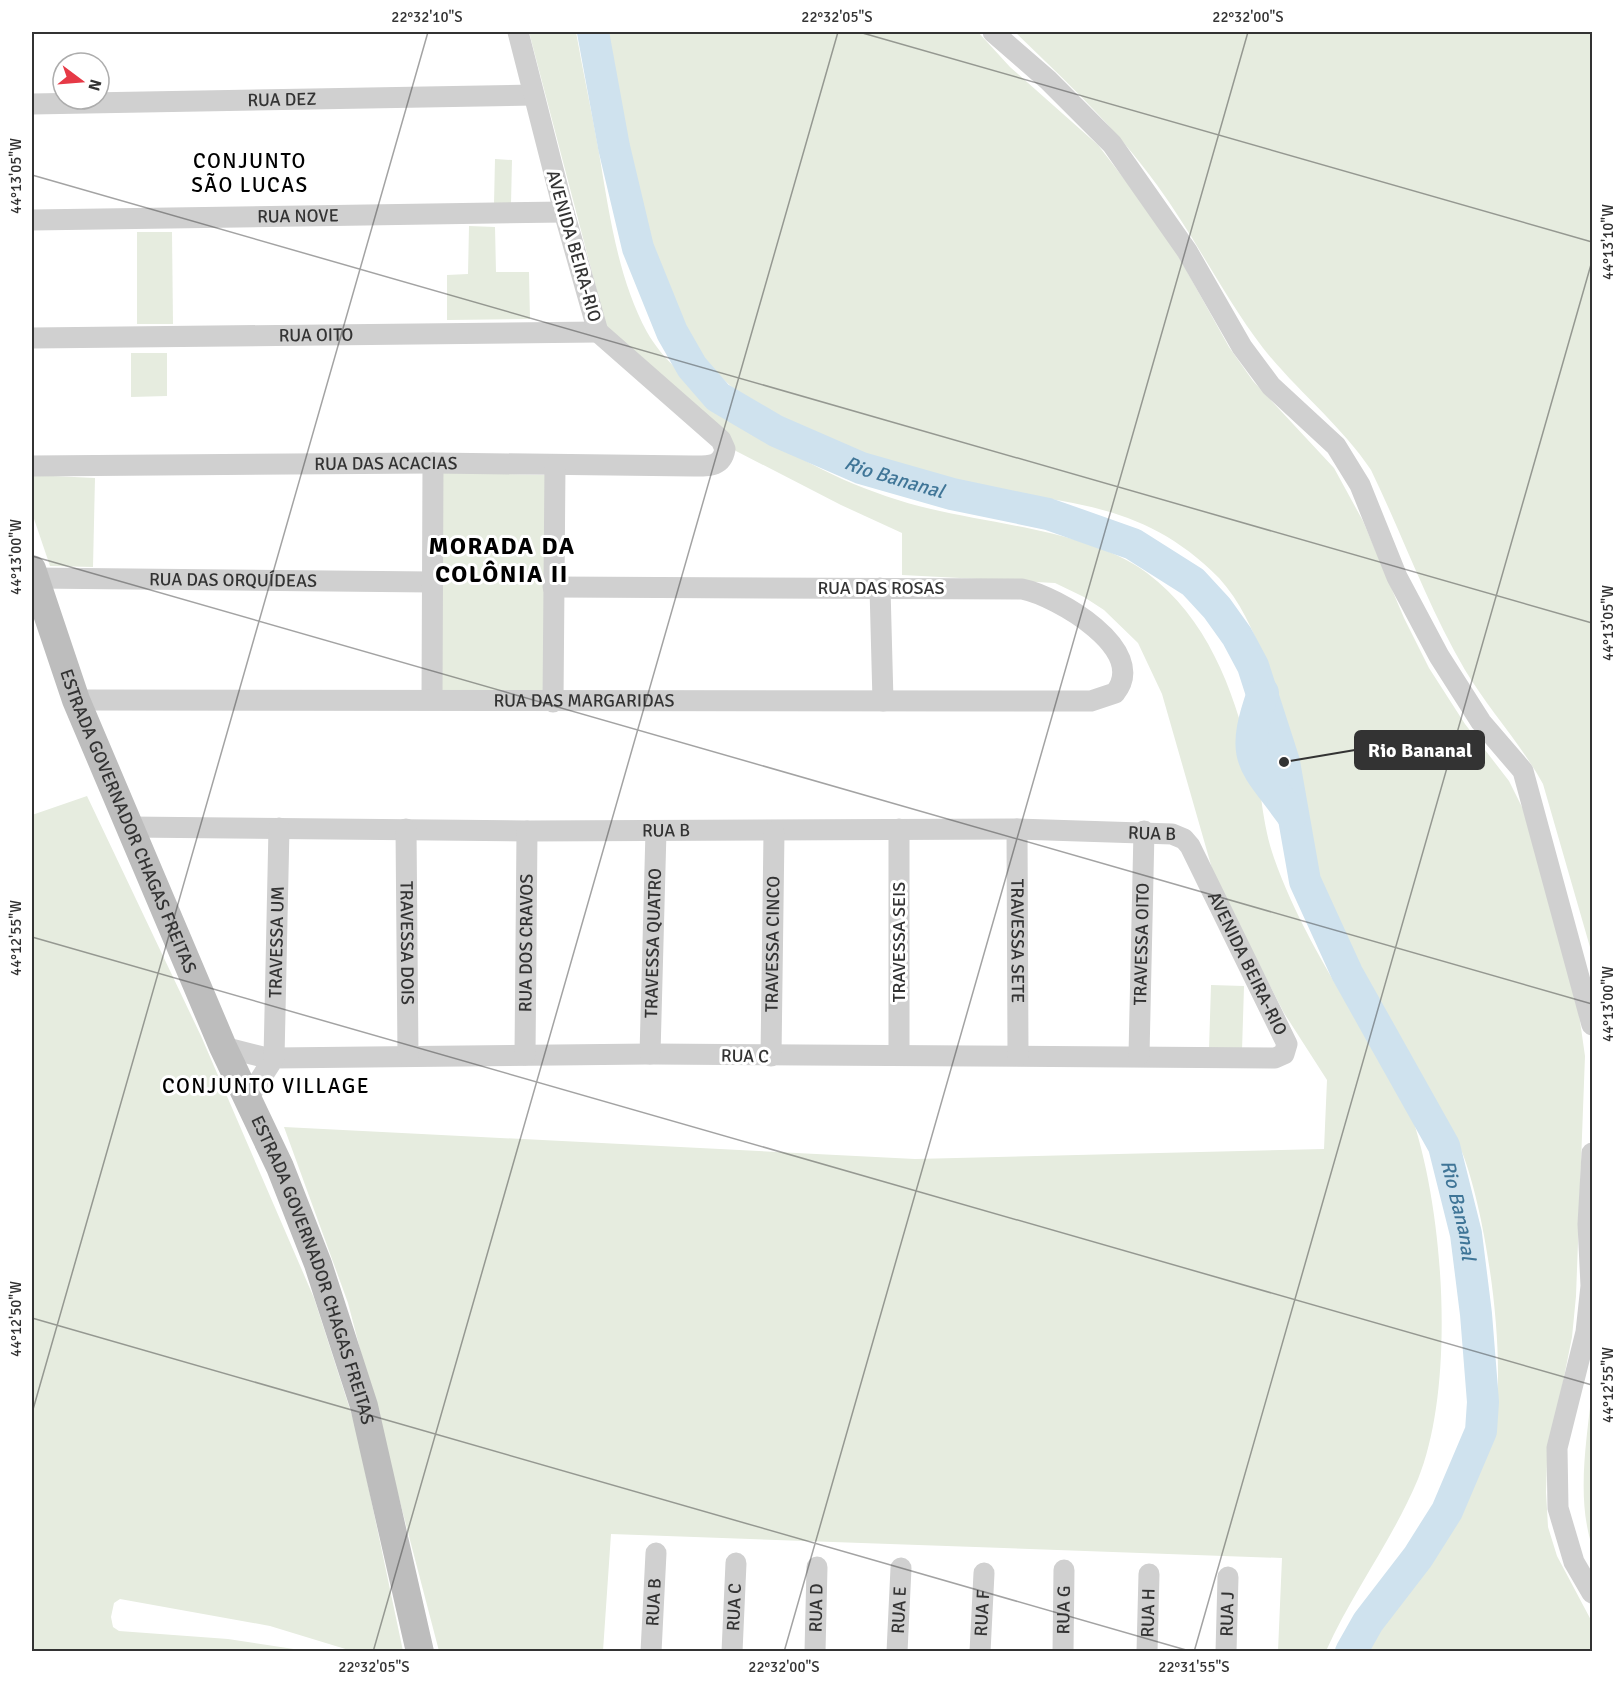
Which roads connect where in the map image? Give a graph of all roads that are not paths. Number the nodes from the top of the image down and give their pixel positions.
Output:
1 (518, 32) edge
2 (993, 32) edge
3 (533, 95) junction
4 (32, 104) edge
5 (564, 212) junction
6 (32, 220) edge
7 (598, 332) junction
8 (32, 338) edge
9 (724, 443) joint
10 (433, 463) junction
11 (555, 465) junction
12 (32, 466) edge
13 (33, 574) edge
14 (431, 582) junction
15 (553, 587) junction
16 (880, 588) junction
17 (432, 699) junction
18 (76, 700) junction
19 (883, 701) junction
20 (1091, 701) joint
21 (553, 702) junction
22 (129, 827) junction
23 (279, 828) junction
24 (406, 829) junction
25 (899, 829) junction
26 (1017, 829) junction
27 (527, 831) junction
28 (656, 831) junction
29 (1144, 831) junction
30 (774, 832) junction
31 (1193, 852) joint
32 (1593, 1025) edge
33 (224, 1047) junction
34 (650, 1054) junction
35 (525, 1055) junction
36 (899, 1055) junction
37 (1018, 1055) junction
38 (1139, 1055) junction
39 (408, 1056) junction
40 (771, 1056) junction
41 (1263, 1058) joint
42 (273, 1059) junction
43 (248, 1098) junction
44 (1593, 1153) edge
45 (656, 1553) dead end
46 (736, 1563) dead end
47 (817, 1567) dead end
48 (901, 1568) dead end
49 (1064, 1570) dead end
50 (984, 1573) dead end
51 (1149, 1574) dead end
52 (1228, 1577) dead end
53 (1593, 1593) edge
54 (421, 1651) edge
55 (651, 1652) edge
56 (732, 1652) edge
57 (815, 1652) edge
58 (897, 1652) edge
59 (980, 1652) edge
60 (1063, 1652) edge
61 (1147, 1652) edge
62 (1226, 1652) edge

1 - 3 street, AVENIDA BEIRA-RIO
2 - 32 street
3 - 4 street, RUA DEZ
3 - 5 street, AVENIDA BEIRA-RIO
5 - 6 street, RUA NOVE
5 - 7 street, AVENIDA BEIRA-RIO
7 - 8 street, RUA OITO
7 - 9 street, AVENIDA BEIRA-RIO
9 - 11 street, RUA DAS ACACIAS
10 - 11 street, RUA DAS ACACIAS
10 - 12 street, RUA DAS ACACIAS
10 - 14 street
11 - 15 street
13 - 14 street, RUA DAS ORQUÍDEAS
13 - 18 main road, ESTRADA GOVERNADOR CHAGAS FREITAS
14 - 17 street
15 - 16 street, RUA DAS ROSAS
15 - 21 street
16 - 19 street
16 - 20 street, RUA DAS ROSAS
17 - 18 street, RUA DAS MARGARIDAS
17 - 21 street, RUA DAS MARGARIDAS
18 - 22 main road, ESTRADA GOVERNADOR CHAGAS FREITAS
19 - 20 street, RUA DAS MARGARIDAS
19 - 21 street, RUA DAS MARGARIDAS
22 - 23 street, RUA B
22 - 33 main road, ESTRADA GOVERNADOR CHAGAS FREITAS
23 - 24 street, RUA B
23 - 42 street, TRAVESSA UM
24 - 27 street, RUA B
24 - 39 street, TRAVESSA DOIS
25 - 26 street, RUA B
25 - 30 street, RUA B
25 - 36 street, TRAVESSA SEIS
26 - 29 street, RUA B
26 - 37 street, TRAVESSA SETE
27 - 28 street, RUA B
27 - 35 street, RUA DOS CRAVOS
28 - 30 street, RUA B
28 - 34 street, TRAVESSA QUATRO
29 - 31 street, RUA B
29 - 38 street, TRAVESSA OITO
30 - 40 street, TRAVESSA CINCO
31 - 41 street, AVENIDA BEIRA-RIO
33 - 42 street, RUA C
33 - 43 main road, ESTRADA GOVERNADOR CHAGAS FREITAS
34 - 35 street, RUA C
34 - 40 street, RUA C
35 - 39 street, RUA C
36 - 37 street, RUA C
36 - 40 street, RUA C
37 - 38 street, RUA C
38 - 41 street, RUA C
39 - 42 street, RUA C
42 - 43 street
43 - 54 main road, ESTRADA GOVERNADOR CHAGAS FREITAS
44 - 53 street
45 - 55 street, RUA B
46 - 56 street, RUA C
47 - 57 street, RUA D
48 - 58 street, RUA E
49 - 60 street, RUA G
50 - 59 street, RUA F
51 - 61 street, RUA H
52 - 62 street, RUA J

